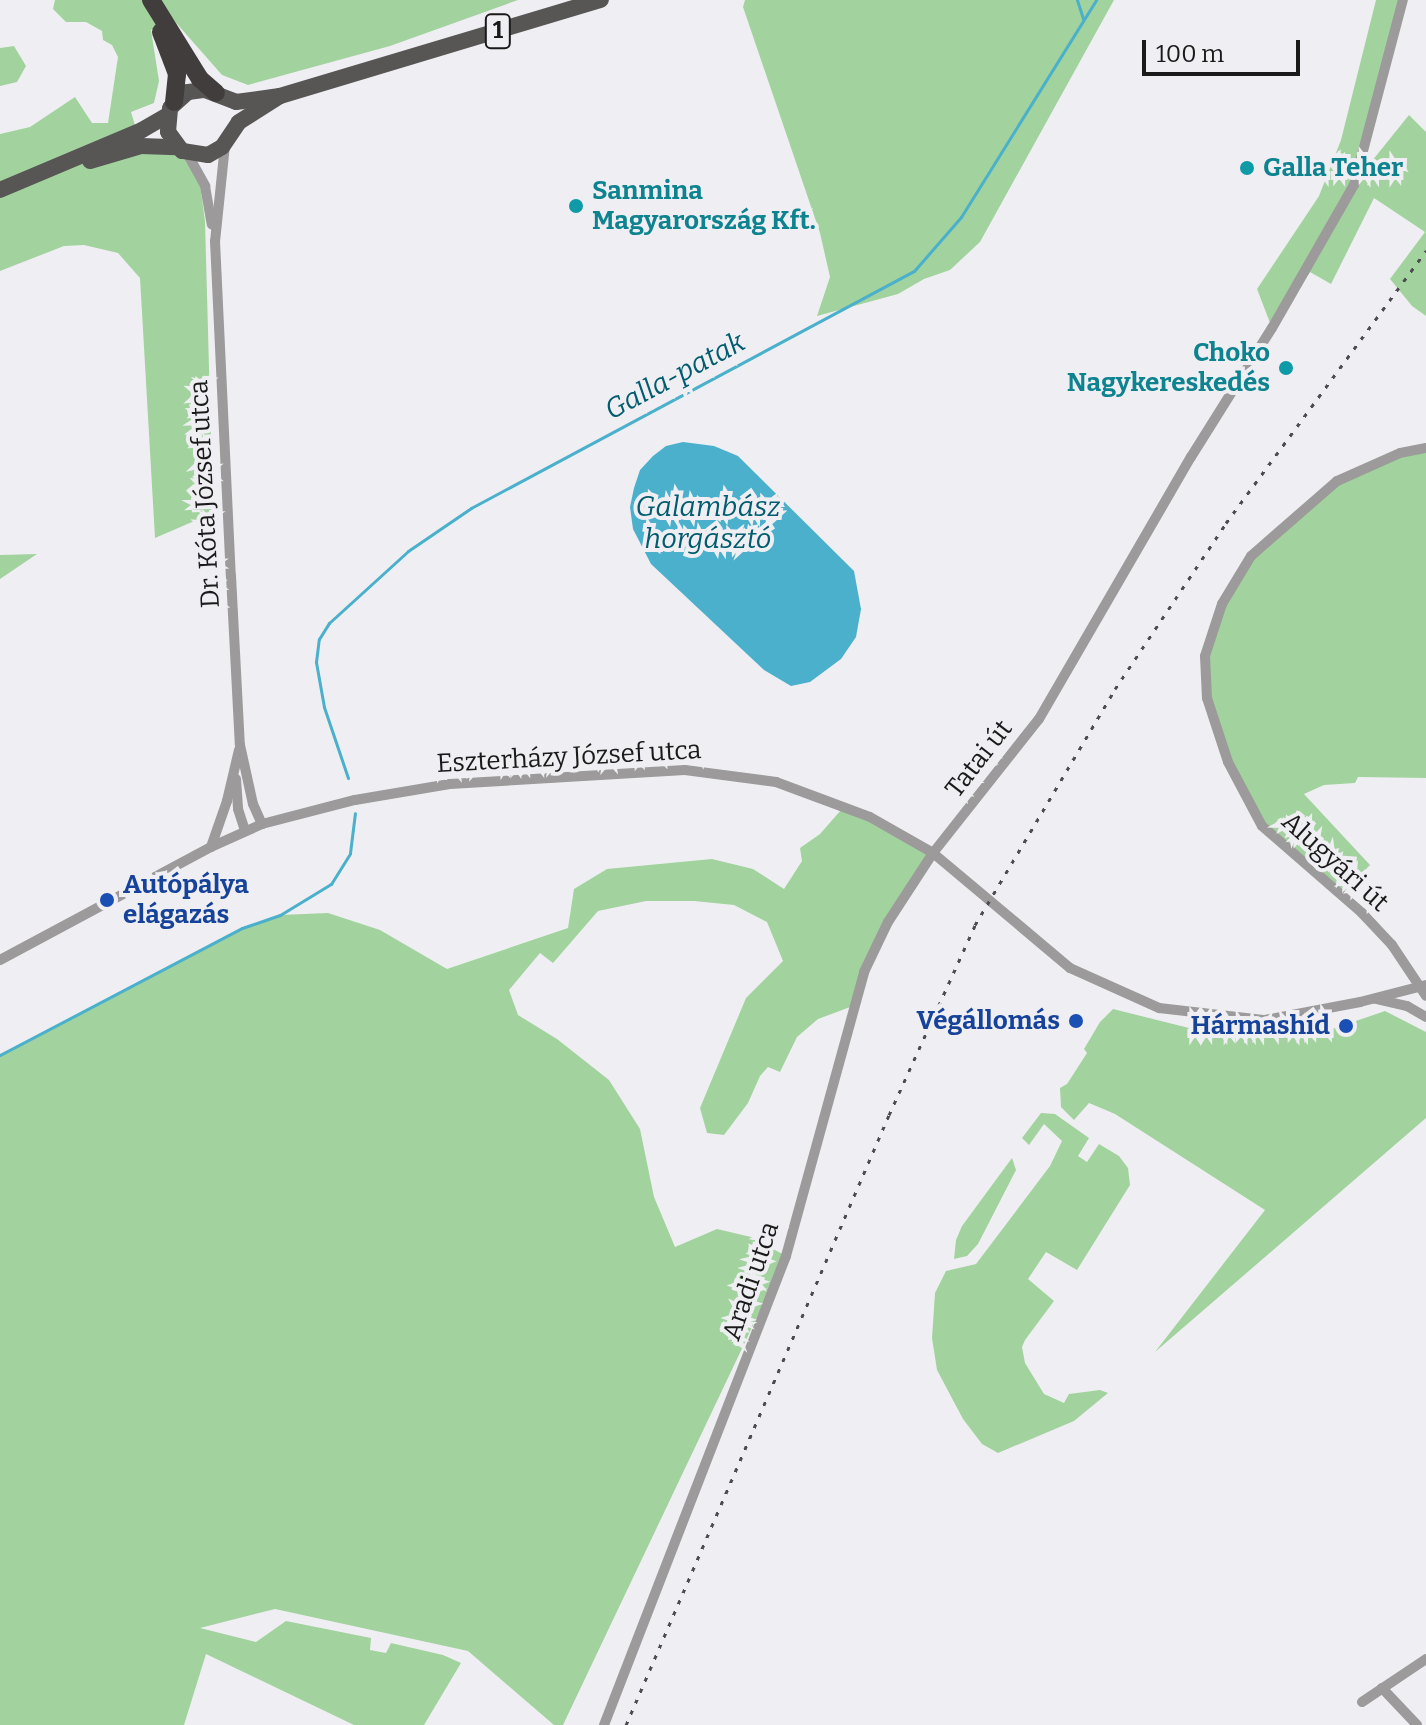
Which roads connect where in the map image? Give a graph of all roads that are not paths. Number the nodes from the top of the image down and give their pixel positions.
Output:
1 (601, 0) edge
2 (1403, 0) edge
3 (153, 3) edge
4 (216, 93) junction
5 (280, 96) junction
6 (171, 108) junction
7 (229, 138) junction
8 (182, 150) junction
9 (44, 173) junction
10 (0, 190) edge
11 (215, 241) junction
12 (1426, 448) edge
13 (240, 745) junction
14 (235, 769) junction
15 (262, 824) junction
16 (245, 830) junction
17 (211, 847) junction
18 (933, 853) junction
19 (0, 960) edge
20 (1424, 989) edge
21 (1374, 998) junction
22 (1426, 1017) edge
23 (1426, 1659) edge
24 (1382, 1688) junction
25 (1362, 1702) dead end
26 (604, 1725) edge
27 (1417, 1725) edge

1 - 5 main road, 1
2 - 18 street, Tatai út
3 - 4 highway
3 - 6 highway
4 - 5 main road, 1
4 - 6 main road, 1
4 - 7 main road
5 - 7 main road, 1
6 - 8 main road
6 - 9 main road, 1
7 - 8 main road, 1
7 - 11 street
8 - 9 main road, 1
8 - 11 street
9 - 10 main road, 1
11 - 13 street, Dr. Kóta József utca
12 - 20 street, Alugyári út
13 - 14 street, Dr. Kóta József utca
13 - 15 street, Dr. Kóta József utca
14 - 16 street, Dr. Kóta József utca
14 - 17 street, Dr. Kóta József utca
15 - 16 street, Eszterházy József utca
15 - 18 street, Eszterházy József utca
16 - 17 street, Eszterházy József utca
17 - 19 street, Eszterházy József utca
18 - 21 street
18 - 26 street, Aradi utca
20 - 21 street
21 - 22 street
23 - 24 street
24 - 25 street
24 - 27 street

